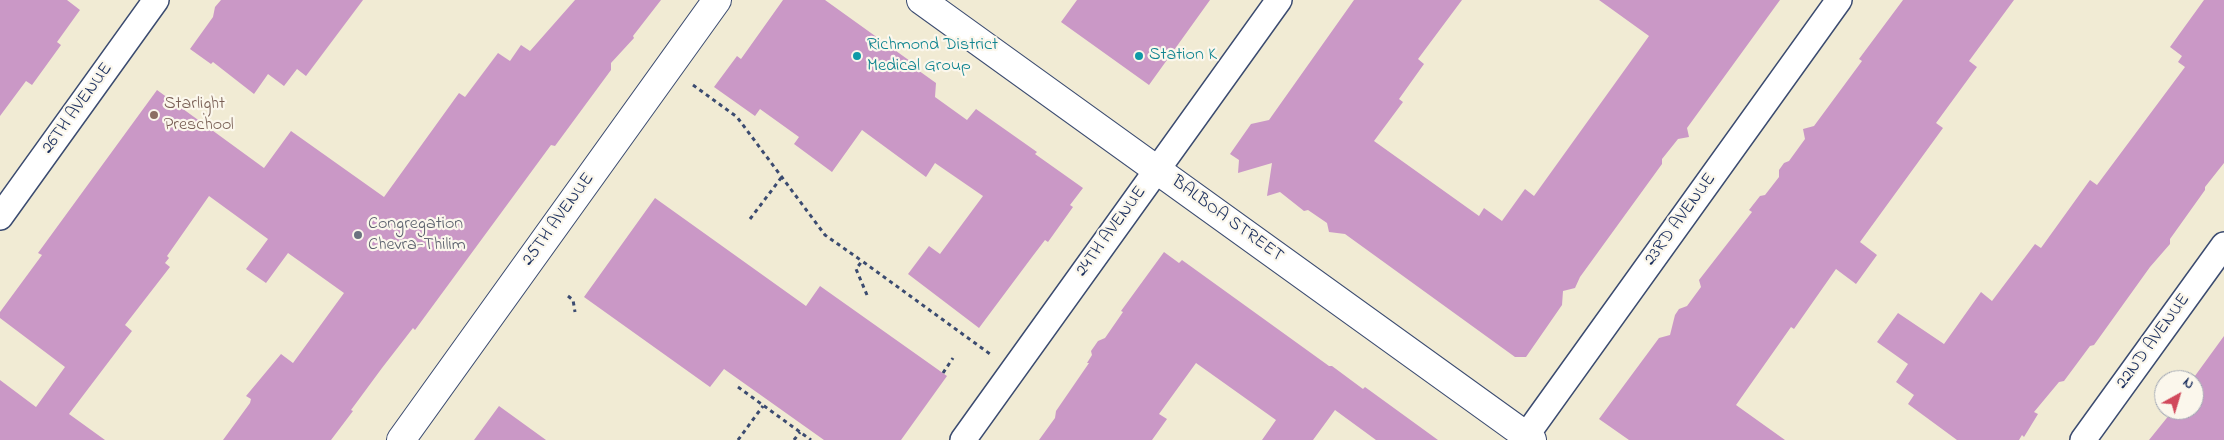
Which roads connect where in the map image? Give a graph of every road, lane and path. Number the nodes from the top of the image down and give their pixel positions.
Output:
1 (156, 0) edge
2 (717, 0) edge
3 (921, 0) edge
4 (1279, 0) edge
5 (1839, 0) edge
6 (670, 67) junction
7 (1157, 170) junction
8 (781, 178) junction
9 (0, 217) edge
10 (750, 219) dead end
11 (2224, 245) edge
12 (862, 261) junction
13 (867, 295) dead end
14 (568, 296) dead end
15 (575, 312) dead end
16 (954, 358) dead end
17 (1013, 371) junction
18 (943, 373) dead end
19 (738, 387) dead end
20 (763, 406) junction
21 (800, 432) junction
22 (1527, 439) edge
23 (401, 440) edge
24 (738, 440) edge
25 (794, 440) edge
26 (811, 440) edge
27 (963, 440) edge
28 (2084, 440) edge

1 - 9 street, 26TH AVENUE
2 - 6 street, 25TH AVENUE
3 - 7 street, BALBOA STREET
4 - 7 street, 24TH AVENUE
5 - 22 street, 23RD AVENUE
6 - 8 path
6 - 23 street, 25TH AVENUE
7 - 17 street, 24TH AVENUE
7 - 22 street, BALBOA STREET
8 - 10 path
8 - 12 path
11 - 28 street, 22ND AVENUE
12 - 13 path
12 - 17 path
14 - 15 path
16 - 18 path
17 - 27 street, 24TH AVENUE
19 - 20 path
20 - 21 path
20 - 24 path
21 - 25 path
21 - 26 path

